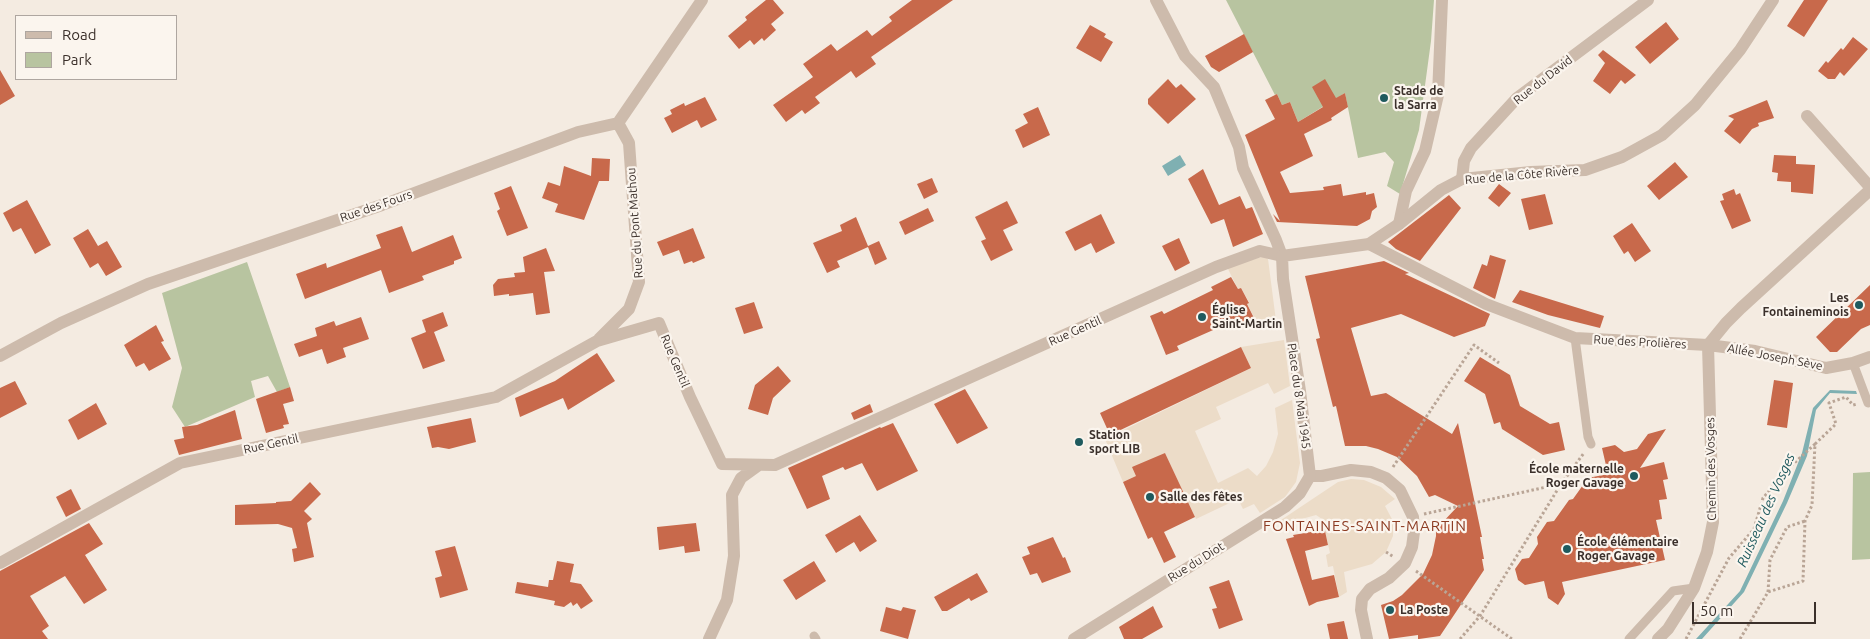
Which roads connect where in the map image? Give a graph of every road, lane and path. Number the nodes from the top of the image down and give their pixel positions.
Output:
1 (702, 0) edge
2 (1156, 0) edge
3 (1442, 0) edge
4 (1648, 0) edge
5 (1773, 0) edge
6 (1807, 116) dead end
7 (618, 123) junction
8 (1462, 179) junction
9 (1870, 189) edge
10 (1399, 224) junction
11 (1369, 244) junction
12 (1282, 256) junction
13 (1575, 338) junction
14 (597, 341) junction
15 (1708, 345) junction
16 (0, 356) edge
17 (1870, 357) edge
18 (1499, 363) dead end
19 (1854, 363) junction
20 (1868, 402) joint
21 (1591, 444) joint
22 (1815, 444) junction
23 (759, 465) junction
24 (1310, 476) junction
25 (1386, 478) junction
26 (1560, 484) junction
27 (1413, 517) junction
28 (1805, 521) junction
29 (1386, 552) dead end
30 (0, 563) edge
31 (1405, 563) junction
32 (1694, 588) junction
33 (1768, 592) junction
34 (1480, 616) junction
35 (708, 639) edge
36 (1074, 639) edge
37 (1367, 639) edge
38 (1460, 639) edge
39 (1512, 639) edge
40 (1629, 639) edge
41 (1658, 639) edge
42 (1686, 639) edge
43 (1740, 639) edge

1 - 7 street
2 - 12 street, Place du 8 Mai 1945
3 - 10 street
4 - 8 street, Rue du David
5 - 8 street, Rue de la Côte Rivère
6 - 9 street
7 - 14 street, Rue du Pont Mathou
7 - 16 street, Rue des Fours
8 - 10 street, Rue de la Côte Rivère
9 - 15 street
10 - 11 street, Rue de la Côte Rivère
11 - 12 street, Rue Gentil
11 - 13 street, Rue des Prolières
12 - 23 street, Rue Gentil
12 - 24 street, Place du 8 Mai 1945
13 - 15 street, Rue des Prolières
13 - 21 lane
14 - 23 street, Rue Gentil
14 - 30 street, Rue Gentil
15 - 19 street, Allée Joseph Sève
15 - 32 street, Chemin des Vosges
17 - 19 street, Allée Joseph Sève
18 - 25 path
19 - 20 lane
20 - 22 path
21 - 26 path
22 - 28 path
22 - 42 path
23 - 35 street
24 - 25 street
24 - 36 street, Rue du Diot
25 - 27 street
26 - 27 path
26 - 34 path
27 - 31 street
28 - 33 path
28 - 33 path
29 - 31 path
31 - 34 path
31 - 37 street
32 - 40 lane
32 - 41 street, Chemin des Vosges
33 - 43 path
34 - 38 path
34 - 39 path

